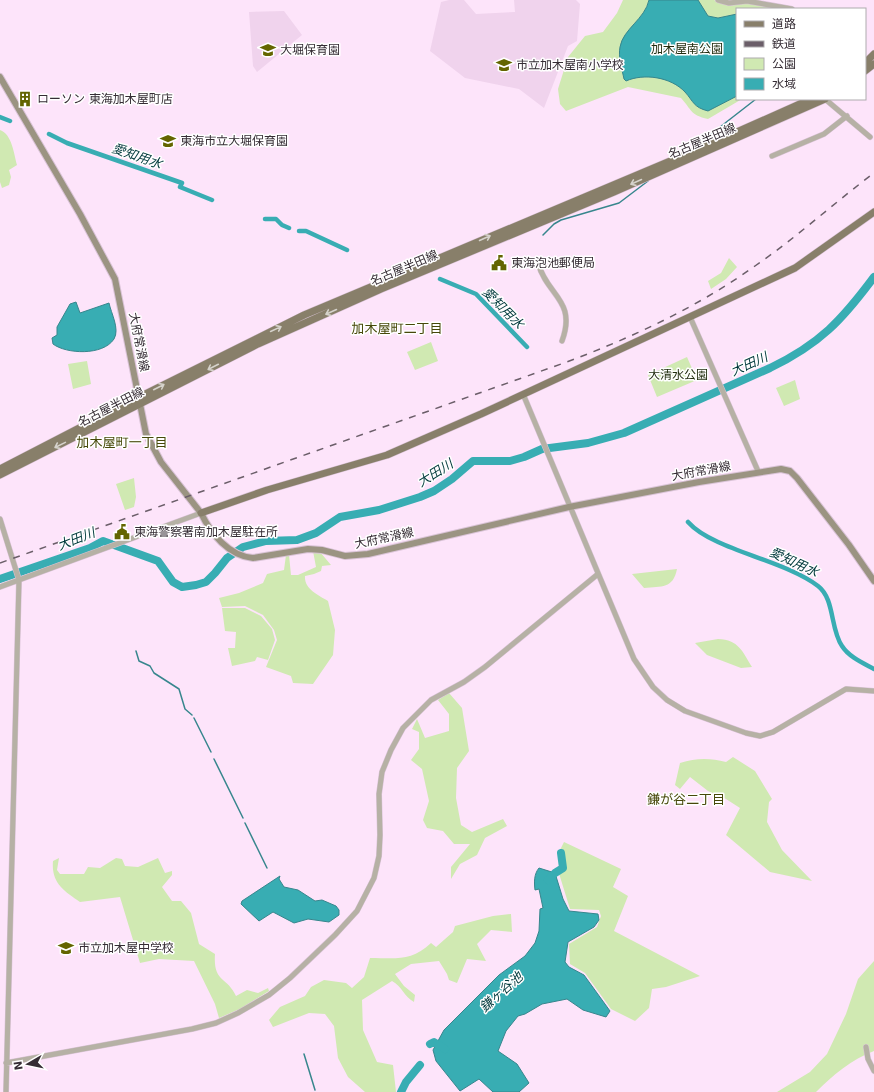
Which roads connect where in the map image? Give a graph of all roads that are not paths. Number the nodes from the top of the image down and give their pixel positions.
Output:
1 (718, 0) edge
2 (786, 8) edge
3 (874, 54) edge
4 (866, 62) edge
5 (874, 64) edge
6 (866, 70) edge
7 (0, 78) edge
8 (809, 100) edge
9 (823, 100) edge
10 (826, 100) edge
11 (847, 116) junction
12 (870, 137) dead end
13 (772, 156) dead end
14 (874, 212) edge
15 (538, 263) dead end
16 (690, 317) junction
17 (562, 341) dead end
18 (523, 394) junction
19 (140, 400) junction
20 (0, 469) edge
21 (758, 472) junction
22 (0, 476) edge
23 (569, 506) junction
24 (201, 513) junction
25 (0, 519) edge
26 (598, 574) junction
27 (18, 575) junction
28 (874, 581) edge
29 (0, 587) edge
30 (874, 691) edge
31 (866, 1047) dead end
32 (6, 1063) junction
33 (874, 1071) edge
34 (6, 1092) edge

1 - 2 street
3 - 4 main road
5 - 6 main road
7 - 19 main road, 大府常滑線
19 -> 8 main road, 名古屋半田線
9 -> 19 main road, 名古屋半田線
10 - 11 street
11 - 12 street
11 - 13 street
14 - 16 main road
15 - 17 street
16 - 18 main road
16 - 21 street
18 - 23 street
18 - 24 main road
19 - 20 main road, 名古屋半田線
19 -> 22 main road, 名古屋半田線
19 - 24 main road, 大府常滑線
21 - 23 main road, 大府常滑線
21 - 28 main road, 大府常滑線
23 - 24 main road, 大府常滑線
23 - 26 street
24 - 27 street
25 - 27 street
26 - 30 street
26 - 32 street
27 - 29 street
27 - 32 street
31 - 33 street
32 - 34 street

